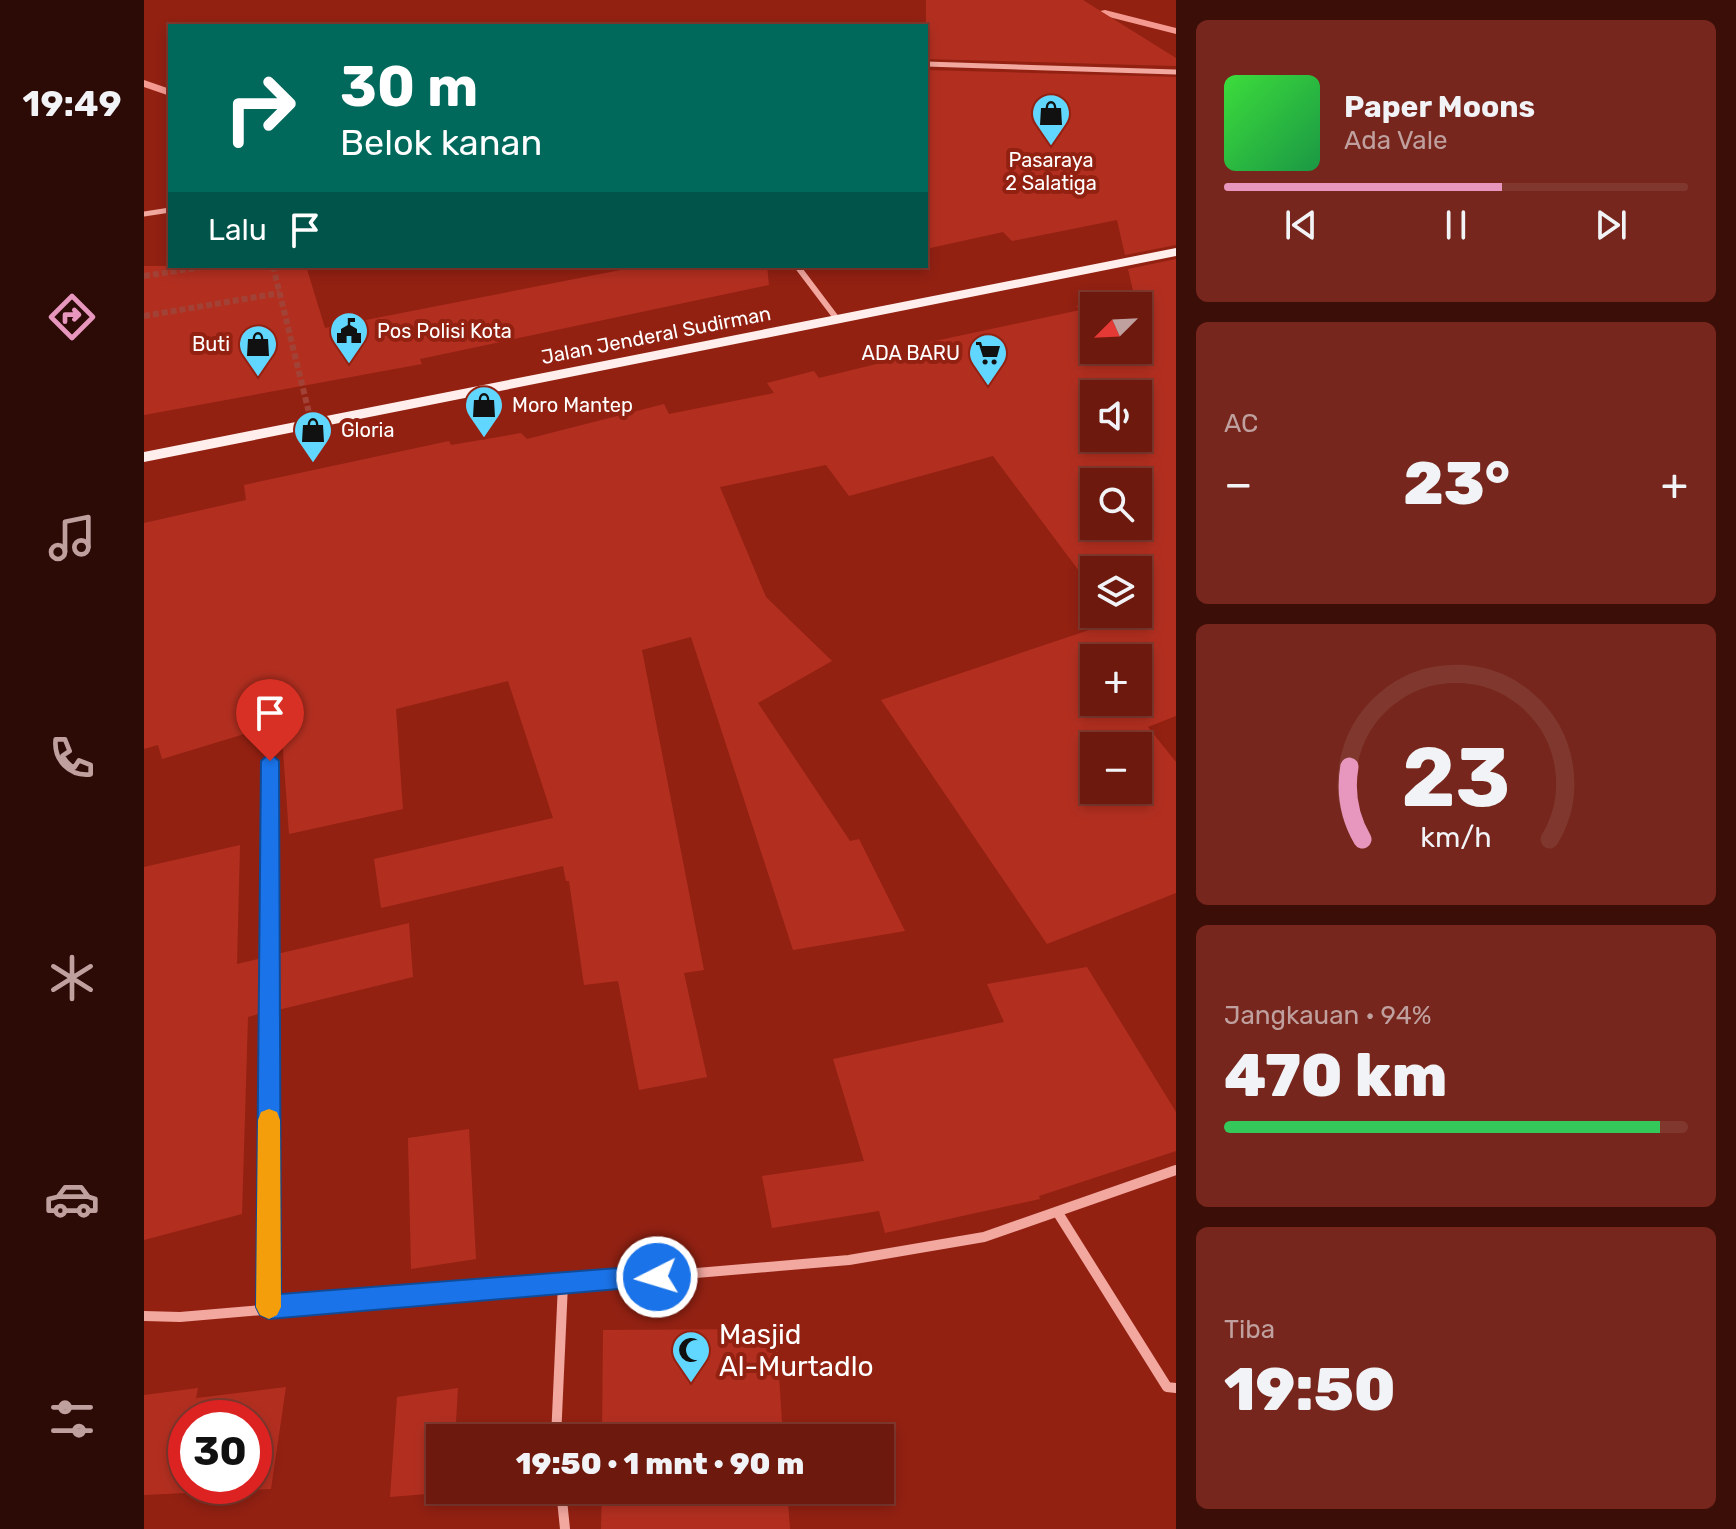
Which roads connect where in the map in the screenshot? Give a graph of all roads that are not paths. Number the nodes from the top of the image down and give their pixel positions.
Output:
1 (928, 64) edge
2 (1176, 72) edge
3 (168, 210) edge
4 (144, 214) edge
5 (1176, 252) edge
6 (799, 268) edge
7 (837, 319) junction
8 (144, 457) edge
9 (270, 761) dead end
10 (1176, 1170) edge
11 (1058, 1213) junction
12 (563, 1284) junction
13 (269, 1307) junction
14 (144, 1316) edge
15 (1176, 1388) edge
16 (557, 1424) edge
17 (562, 1504) edge
18 (565, 1529) edge

1 - 2 street
3 - 4 street
5 - 7 main road, Jalan Jenderal Sudirman
6 - 7 street
7 - 8 main road, Jalan Jenderal Sudirman
9 - 13 street
10 - 11 street
11 - 12 street
11 - 15 street
12 - 13 street
12 - 16 street
13 - 14 street
17 - 18 street

